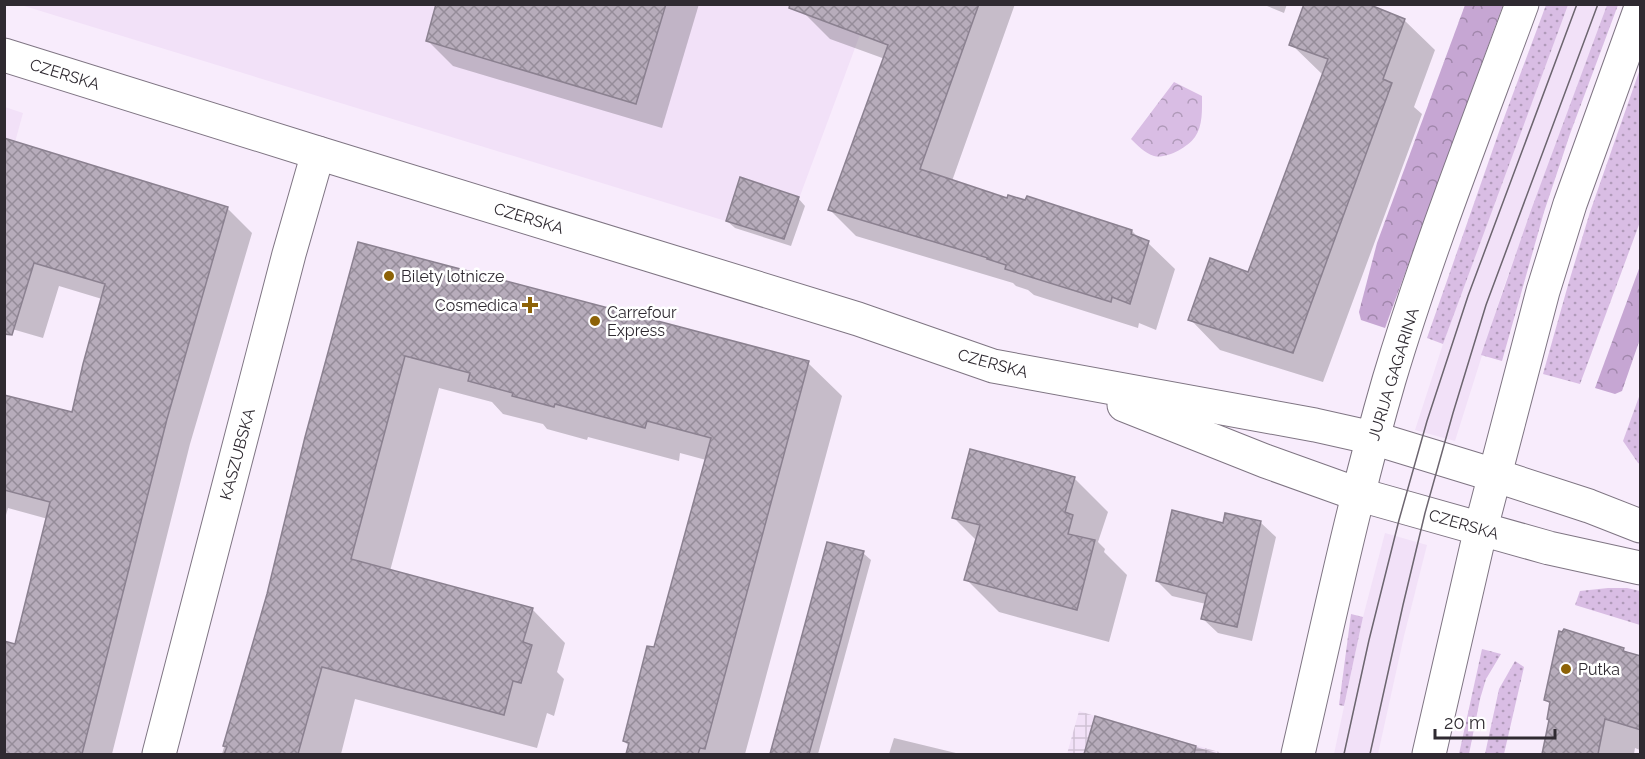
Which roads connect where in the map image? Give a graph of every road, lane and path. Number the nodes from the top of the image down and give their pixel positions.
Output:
1 (1522, 4) edge
2 (1641, 10) edge
3 (4, 55) edge
4 (318, 153) junction
5 (1055, 378) junction
6 (1373, 438) junction
7 (1494, 475) junction
8 (1357, 494) junction
9 (1641, 526) edge
10 (1481, 528) junction
11 (1641, 568) edge
12 (159, 754) edge
13 (1298, 754) edge
14 (1429, 754) edge

1 - 6 street, JURIJA GAGARINA
2 - 7 street
3 - 4 street, CZERSKA
4 - 5 street, CZERSKA
4 - 12 street, KASZUBSKA
5 - 6 street, CZERSKA
5 - 8 street, CZERSKA
6 - 7 street, CZERSKA
6 - 8 street, JURIJA GAGARINA
7 - 9 street, CZERSKA
7 - 10 street
8 - 10 street, CZERSKA
8 - 13 street, JURIJA GAGARINA
10 - 11 street, CZERSKA
10 - 14 street

